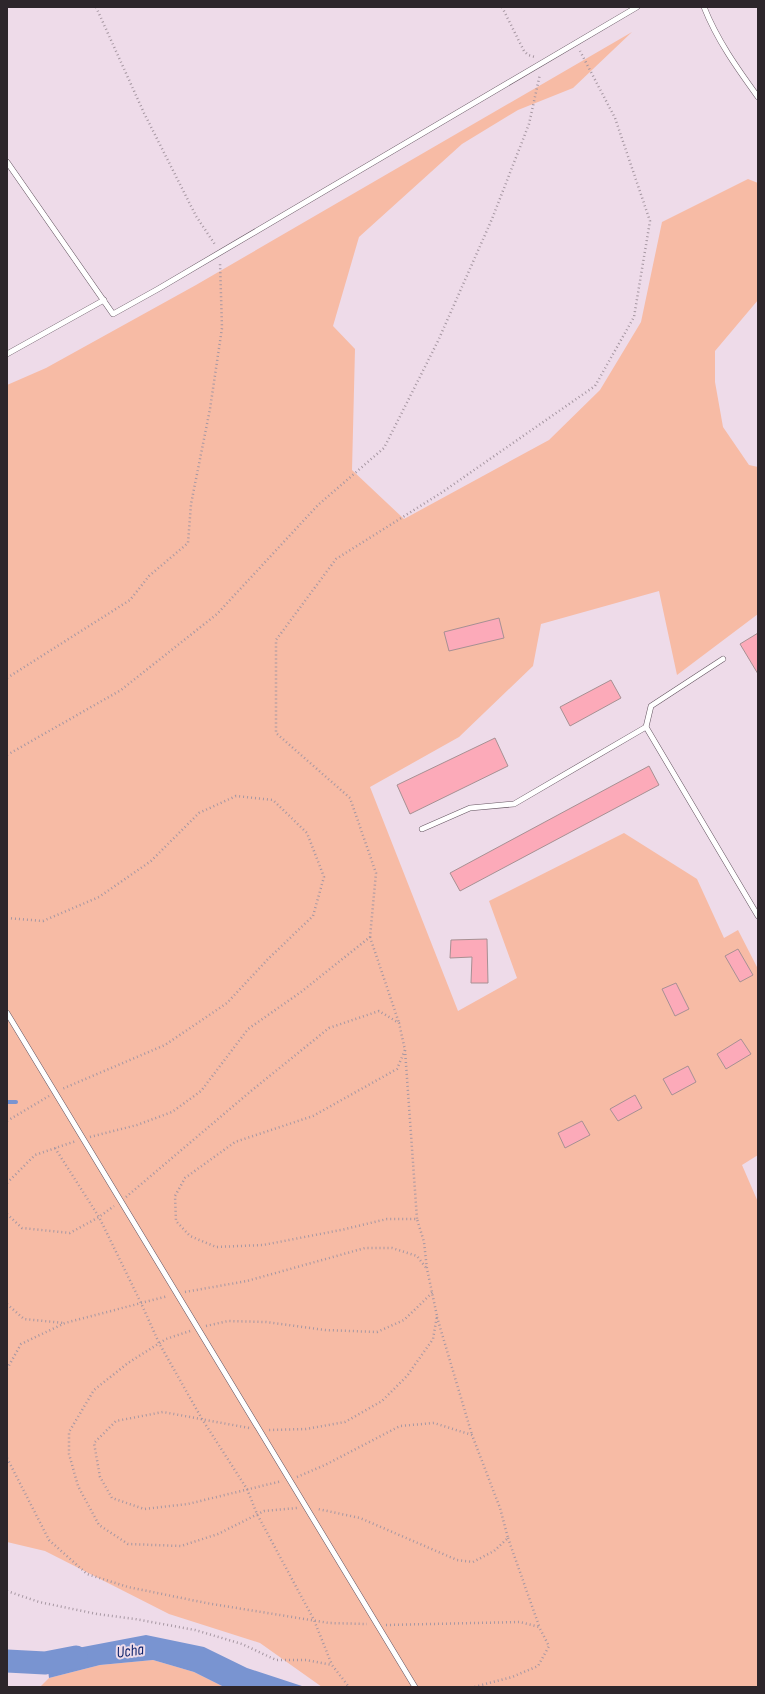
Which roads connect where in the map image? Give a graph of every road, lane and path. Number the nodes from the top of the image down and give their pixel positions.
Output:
1 (96, 7) edge
2 (502, 7) edge
3 (637, 7) edge
4 (704, 7) edge
5 (576, 43) junction
6 (538, 57) dead end
7 (537, 88) dead end
8 (758, 97) edge
9 (7, 162) edge
10 (220, 252) junction
11 (104, 300) junction
12 (7, 354) edge
13 (723, 659) dead end
14 (7, 678) edge
15 (646, 727) junction
16 (7, 755) edge
17 (422, 830) dead end
18 (758, 916) edge
19 (7, 918) edge
20 (370, 937) junction
21 (7, 1013) edge
22 (399, 1023) junction
23 (405, 1050) junction
24 (55, 1092) junction
25 (7, 1121) edge
26 (83, 1139) junction
27 (56, 1148) junction
28 (7, 1183) edge
29 (121, 1201) junction
30 (7, 1214) edge
31 (99, 1217) junction
32 (417, 1219) junction
33 (427, 1269) junction
34 (433, 1292) junction
35 (177, 1293) junction
36 (141, 1303) junction
37 (7, 1304) edge
38 (437, 1316) junction
39 (65, 1323) junction
40 (198, 1328) junction
41 (159, 1343) junction
42 (7, 1369) edge
43 (202, 1419) junction
44 (260, 1430) junction
45 (472, 1435) junction
46 (7, 1458) edge
47 (290, 1480) junction
48 (247, 1489) junction
49 (306, 1507) junction
50 (257, 1514) junction
51 (508, 1538) junction
52 (7, 1591) edge
53 (314, 1620) junction
54 (378, 1625) junction
55 (539, 1627) junction
56 (332, 1664) junction
57 (349, 1687) edge
58 (415, 1687) edge
59 (474, 1687) edge

1 - 10 path
2 - 6 path
3 - 5 lane
4 - 8 lane
5 - 10 lane
5 - 20 path
7 - 16 path
9 - 11 lane
10 - 11 lane
10 - 14 path
11 - 12 lane
13 - 15 lane
15 - 17 lane
15 - 18 lane
19 - 24 path
20 - 22 path
20 - 26 path
21 - 24 lane
22 - 23 path
22 - 29 path
23 - 32 path
23 - 32 path
24 - 25 path
24 - 26 lane
26 - 27 path
26 - 29 lane
27 - 28 path
27 - 31 path
29 - 31 path
29 - 35 lane
30 - 31 path
31 - 36 path
32 - 33 path
33 - 34 path
33 - 35 path
34 - 38 path
34 - 40 path
35 - 36 path
35 - 40 lane
36 - 39 path
36 - 41 path
37 - 39 path
38 - 44 path
38 - 45 path
39 - 42 path
40 - 41 path
40 - 44 lane
41 - 43 path
41 - 50 path
43 - 44 path
43 - 48 path
43 - 48 path
44 - 47 lane
45 - 47 path
45 - 51 path
46 - 53 path
47 - 48 path
47 - 49 lane
48 - 50 path
49 - 50 path
49 - 51 path
49 - 54 lane
50 - 53 path
51 - 55 path
52 - 56 path
53 - 54 path
53 - 56 path
54 - 55 path
54 - 58 lane
55 - 59 path
56 - 57 path

